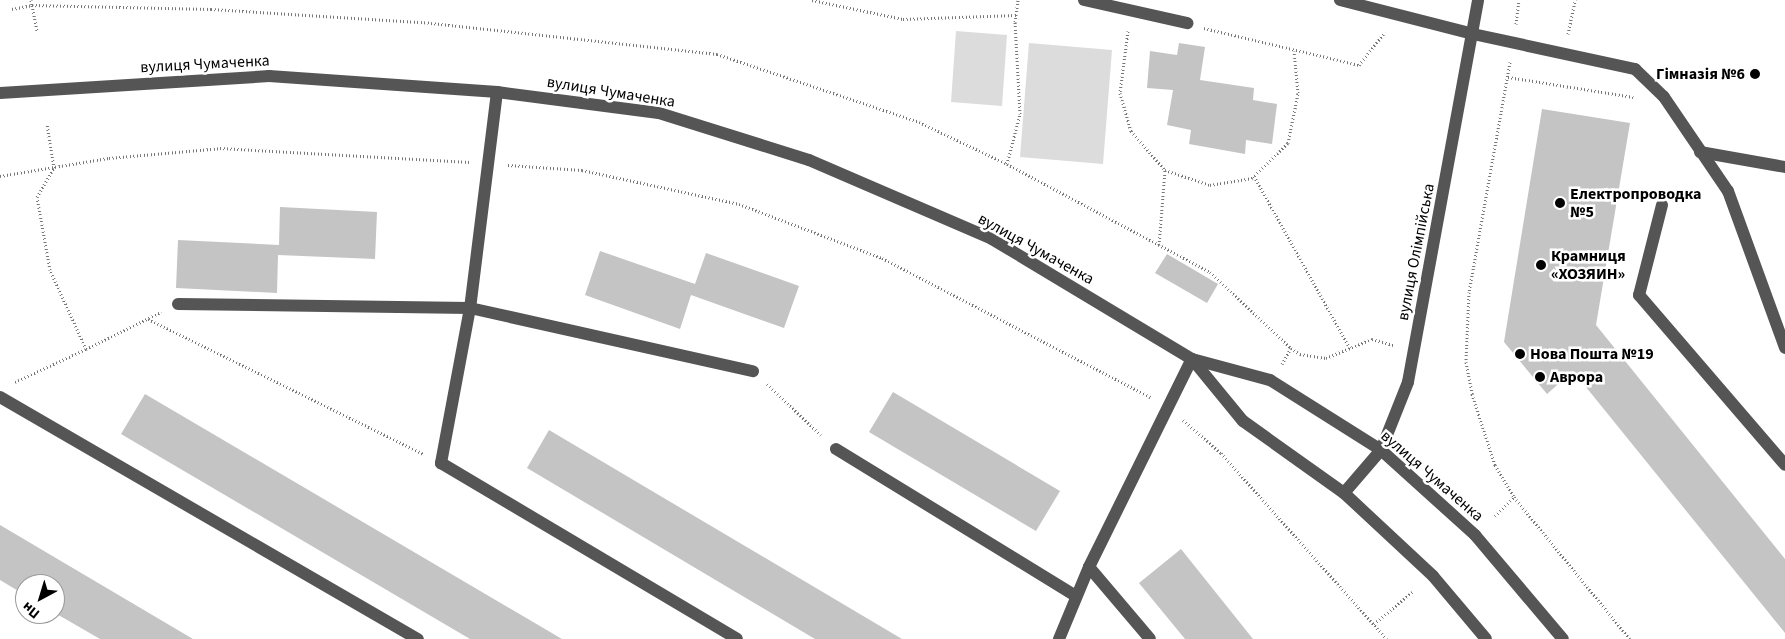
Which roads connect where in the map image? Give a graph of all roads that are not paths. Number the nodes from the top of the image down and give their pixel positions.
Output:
1 (1084, 0) edge
2 (1340, 0) edge
3 (1478, 0) edge
4 (1187, 23) road end
5 (1473, 34) junction
6 (497, 92) junction
7 (0, 93) edge
8 (1700, 152) junction
9 (1785, 167) edge
10 (1662, 205) dead end
11 (178, 304) road end
12 (470, 308) junction
13 (1782, 334) edge
14 (1785, 348) edge
15 (1192, 359) junction
16 (753, 371) road end
17 (0, 397) edge
18 (836, 449) road end
19 (1381, 450) junction
20 (1785, 465) edge
21 (1344, 493) junction
22 (1089, 567) junction
23 (1076, 596) junction
24 (418, 639) edge
25 (737, 639) edge
26 (1059, 639) edge
27 (1150, 639) edge
28 (1486, 639) edge
29 (1563, 639) edge

1 - 4 street
2 - 5 street
3 - 5 street, вулиця Олімпійська
5 - 8 street
5 - 19 street, вулиця Олімпійська
6 - 7 street, вулиця Чумаченка
6 - 12 street
6 - 15 street, вулиця Чумаченка
8 - 9 street
8 - 13 street
10 - 20 street
11 - 12 street
12 - 16 street
12 - 25 street
13 - 14 street
15 - 19 street, вулиця Чумаченка
15 - 21 street, вулиця Чумаченка
15 - 22 street
17 - 24 street
18 - 23 street
19 - 21 street, вулиця Олімпійська
19 - 29 street, вулиця Чумаченка
21 - 28 street, вулиця Чумаченка
22 - 23 street
22 - 27 street
23 - 26 street

